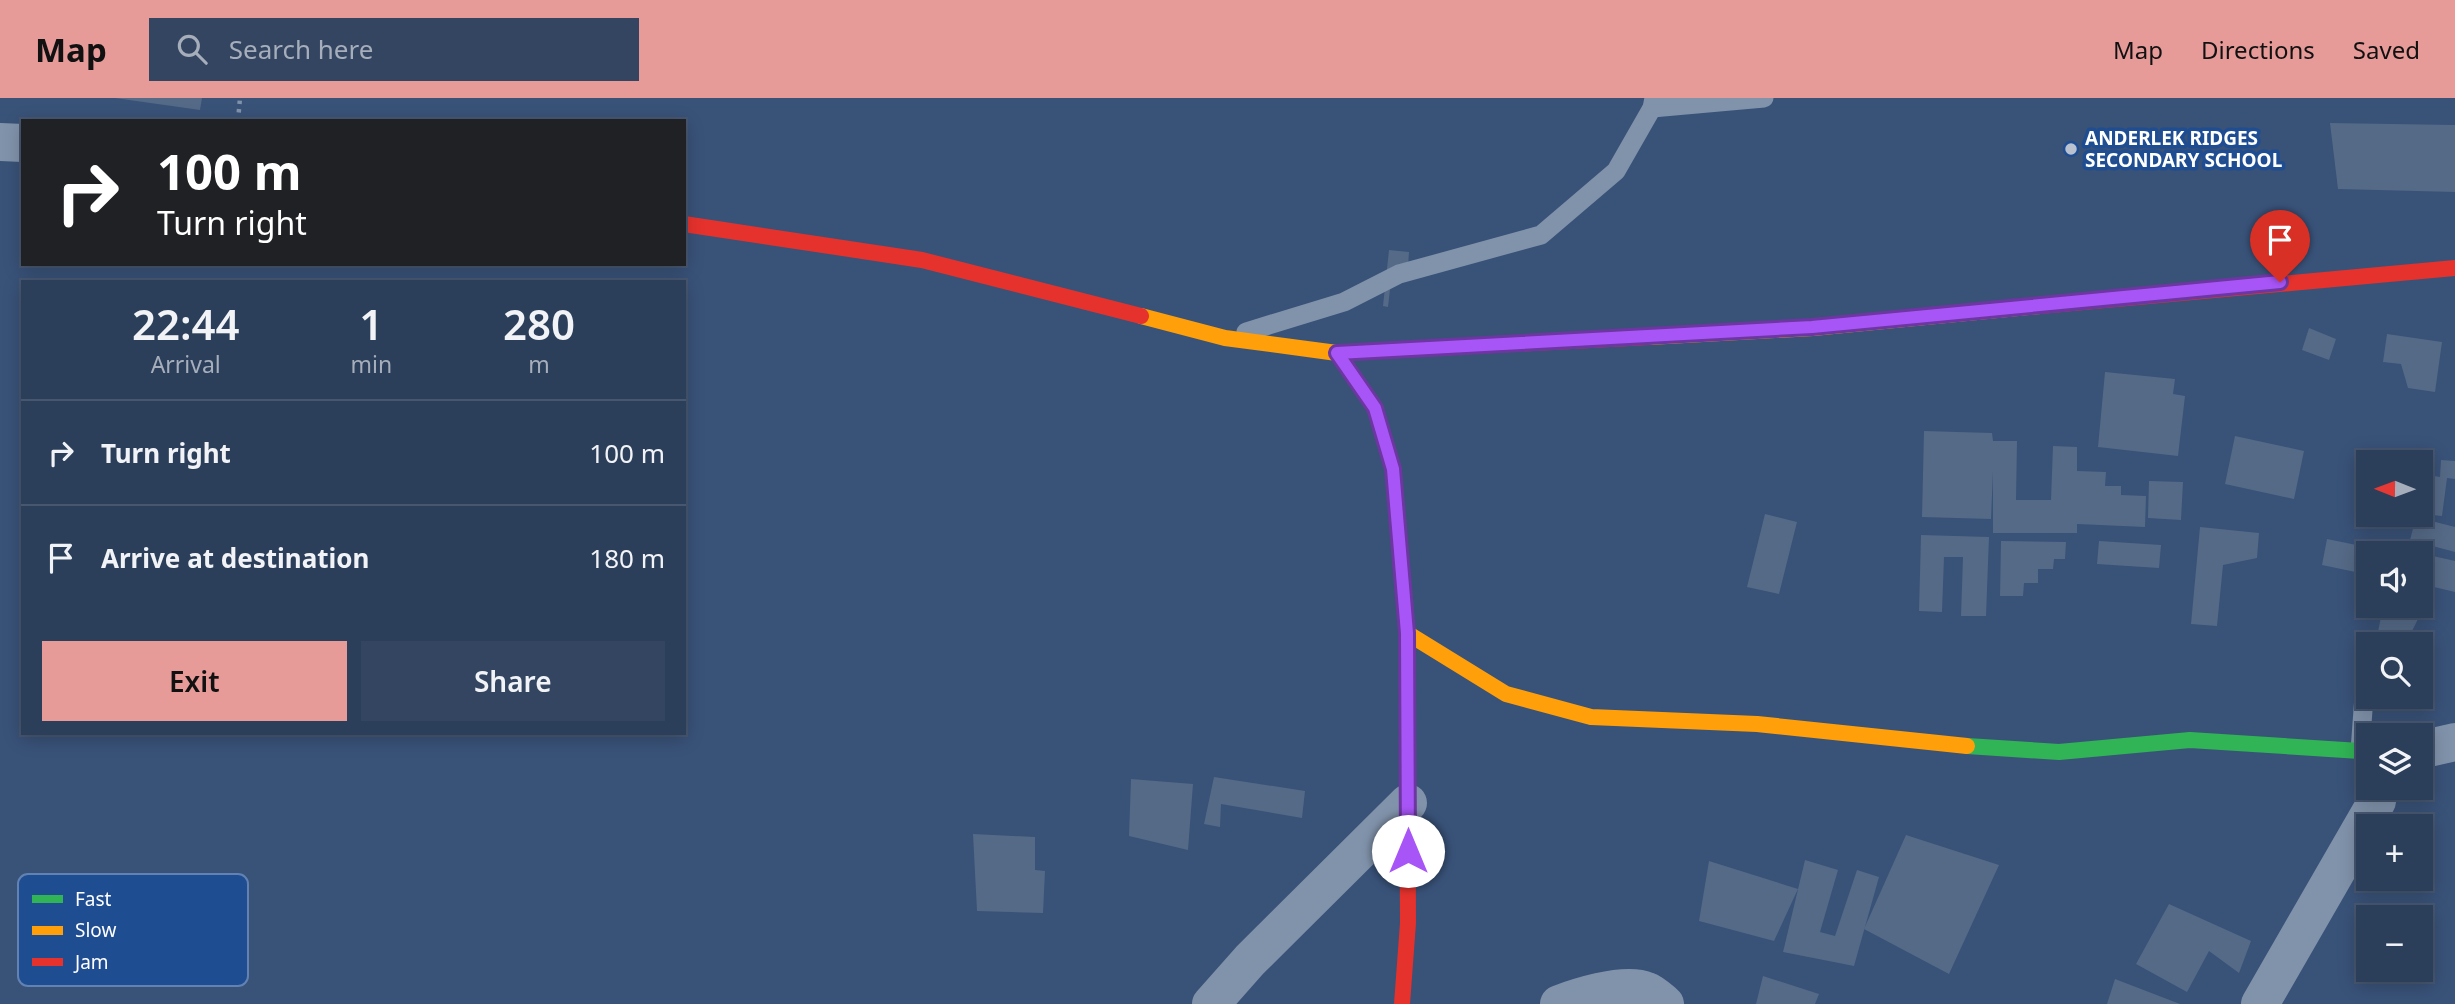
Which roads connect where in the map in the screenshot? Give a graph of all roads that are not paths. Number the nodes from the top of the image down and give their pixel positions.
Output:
1 (1764, 98) edge
2 (1653, 103) edge
3 (0, 142) edge
4 (21, 143) edge
5 (686, 224) edge
6 (2455, 268) edge
7 (1225, 338) junction
8 (1337, 353) junction
9 (1407, 633) junction
10 (2455, 742) edge
11 (2433, 747) edge
12 (2356, 752) edge
13 (2377, 800) edge
14 (1408, 803) junction
15 (1211, 1004) edge
16 (1402, 1004) edge
17 (1559, 1004) edge
18 (1665, 1004) edge
19 (2260, 1004) edge

1 - 2 lane
2 - 7 lane
3 - 4 street
5 - 7 street
6 - 8 street
7 - 8 street
8 - 9 street
9 - 12 street
9 - 14 street
10 - 11 street
13 - 19 street
14 - 15 street
14 - 16 street
17 - 18 street

